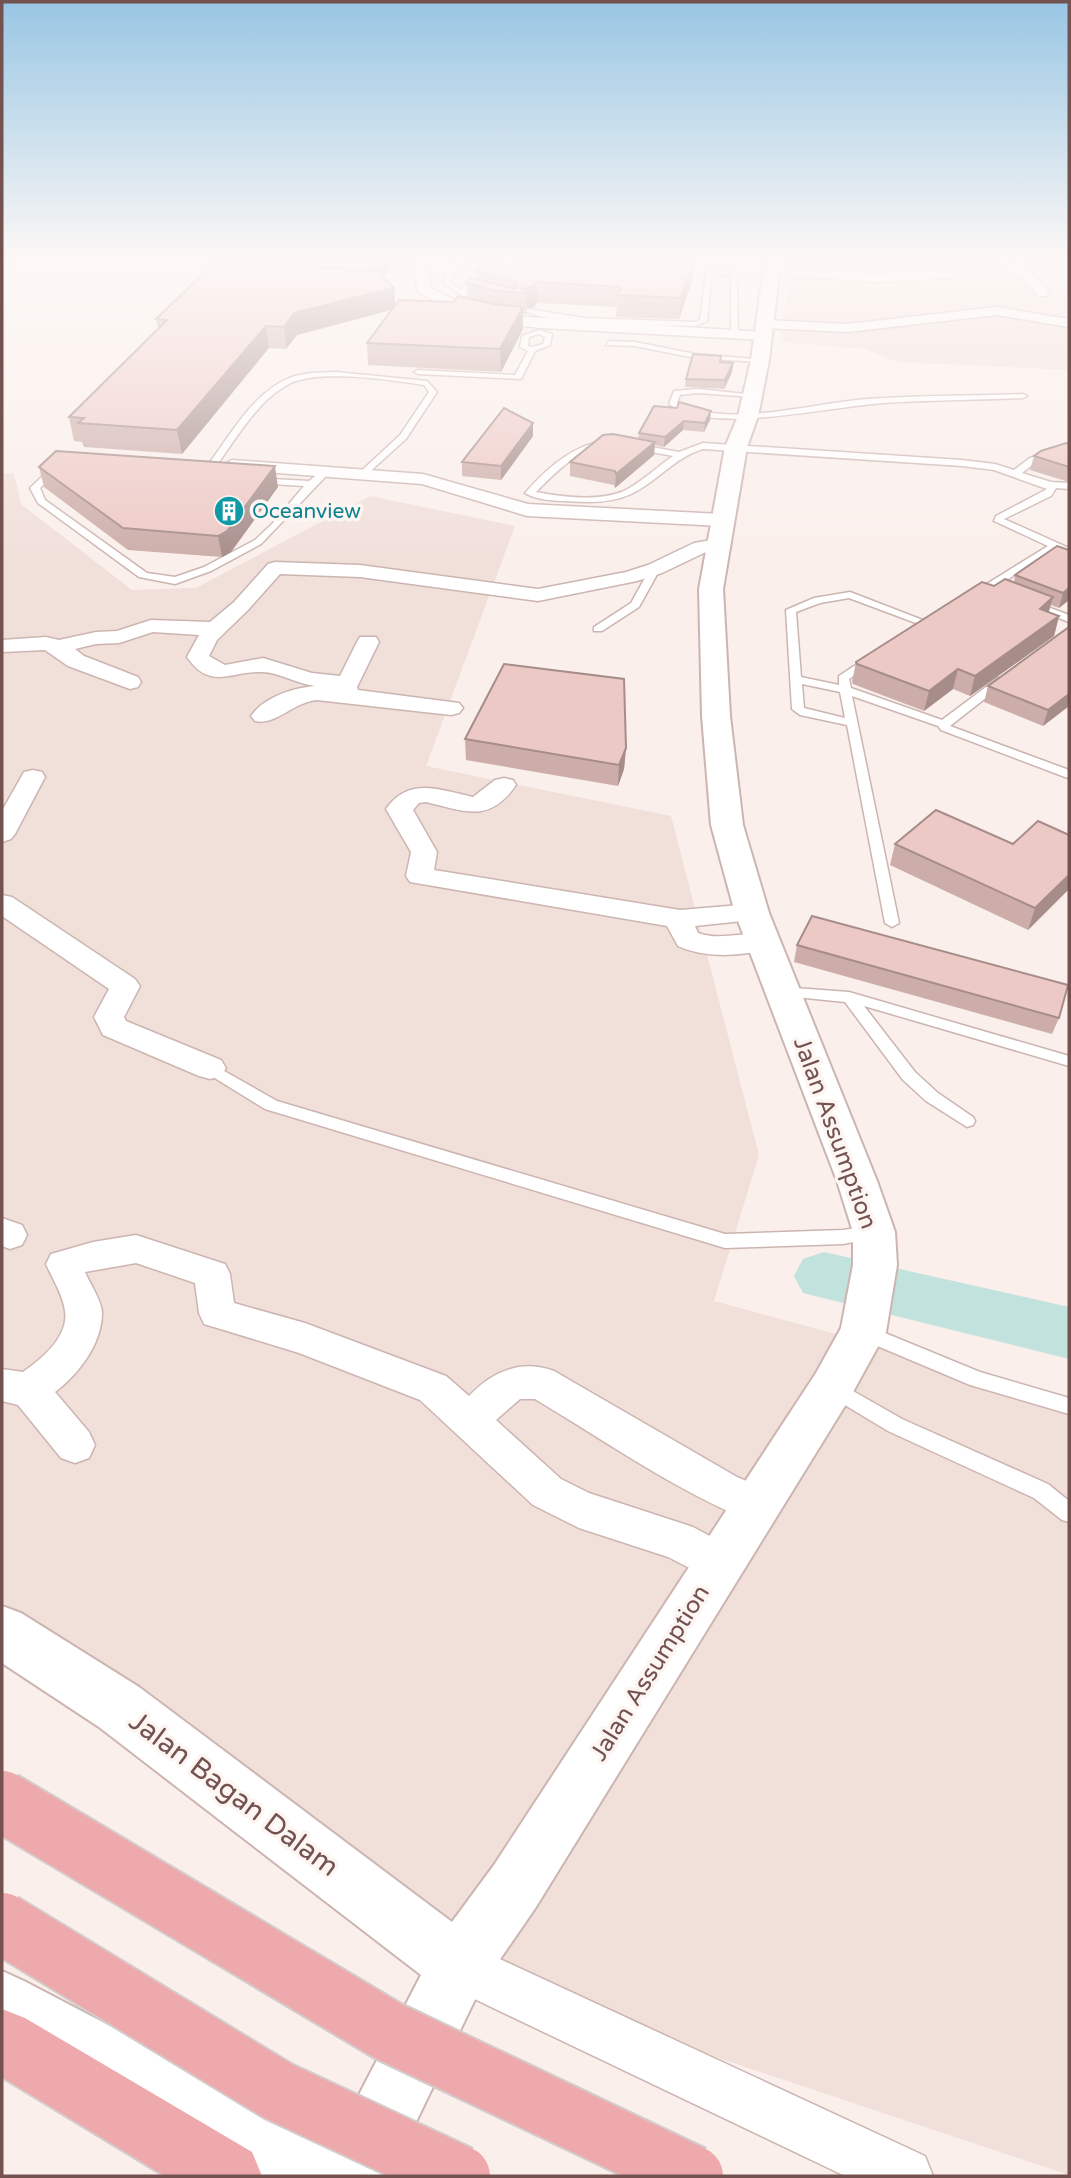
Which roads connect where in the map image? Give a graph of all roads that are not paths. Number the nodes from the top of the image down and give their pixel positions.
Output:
1 (526, 361) edge
2 (749, 361) edge
3 (418, 372) edge
4 (1023, 396) dead end
5 (736, 405) junction
6 (736, 447) junction
7 (1069, 449) edge
8 (681, 455) junction
9 (65, 460) edge
10 (205, 463) joint
11 (326, 472) junction
12 (1016, 473) junction
13 (362, 474) junction
14 (239, 479) edge
15 (309, 484) junction
16 (1050, 485) junction
17 (1069, 486) edge
18 (719, 532) junction
19 (1054, 546) junction
20 (1069, 551) edge
21 (655, 569) junction
22 (1023, 601) edge
23 (964, 602) edge
24 (940, 617) edge
25 (1069, 619) edge
26 (928, 624) junction
27 (214, 629) junction
28 (598, 629) dead end
29 (916, 632) edge
30 (368, 642) dead end
31 (2, 646) edge
32 (58, 647) junction
33 (880, 653) edge
34 (1017, 670) edge
35 (796, 679) junction
36 (130, 682) dead end
37 (348, 689) junction
38 (846, 690) junction
39 (451, 708) dead end
40 (263, 716) dead end
41 (852, 723) junction
42 (943, 724) junction
43 (1069, 774) edge
44 (33, 777) dead end
45 (504, 785) dead end
46 (2, 834) edge
47 (3, 906) edge
48 (752, 913) junction
49 (680, 919) junction
50 (892, 923) dead end
51 (762, 942) junction
52 (781, 992) junction
53 (849, 997) junction
54 (1069, 1061) edge
55 (209, 1068) joint
56 (967, 1121) dead end
57 (870, 1283) junction
58 (832, 1387) junction
59 (15, 1388) edge
60 (1069, 1406) edge
61 (471, 1420) junction
62 (75, 1445) dead end
63 (724, 1489) junction
64 (1069, 1513) edge
65 (698, 1552) junction
66 (2, 1632) edge
67 (2, 1801) edge
68 (2, 1923) edge
69 (459, 1965) junction
70 (2, 2003) edge
71 (2, 2040) edge
72 (228, 2176) edge
73 (327, 2176) edge
74 (354, 2176) edge
75 (460, 2176) edge
76 (693, 2176) edge
77 (905, 2176) edge

1 - 3 lane
2 - 5 street, Jalan Assumption
4 - 5 lane
5 - 5 lane
5 - 6 street, Jalan Assumption
6 - 8 lane
6 - 12 lane
6 - 18 street, Jalan Assumption
7 - 12 lane
8 - 8 lane
9 - 15 lane
10 - 11 street
10 - 13 lane
11 - 13 street
11 - 15 lane
12 - 16 lane
13 - 18 street
14 - 15 lane
16 - 17 lane
16 - 19 lane
18 - 21 street
18 - 48 street, Jalan Assumption
19 - 20 lane
19 - 23 lane
21 - 27 street
21 - 28 lane
22 - 25 lane
24 - 26 lane
26 - 29 lane
26 - 35 lane
27 - 32 street
27 - 37 street
30 - 37 street
31 - 32 street
32 - 36 street
33 - 38 lane
34 - 42 lane
35 - 38 lane
35 - 41 lane
37 - 39 street
37 - 40 street
38 - 41 lane
38 - 42 lane
41 - 50 lane
42 - 43 lane
44 - 46 street
45 - 49 street
47 - 55 street
48 - 49 street
48 - 51 street, Jalan Assumption
49 - 51 street
51 - 52 street, Jalan Assumption
52 - 53 lane
52 - 57 street, Jalan Assumption
53 - 54 lane
53 - 56 lane
55 - 57 lane
57 - 58 street, Jalan Assumption
57 - 60 lane
58 - 63 street, Jalan Assumption
58 - 64 lane
59 - 61 street
59 - 62 street
61 - 63 street
61 - 65 street
63 - 65 street, Jalan Assumption
65 - 69 street, Jalan Assumption
66 - 69 street, Jalan Bagan Dalam
67 - 76 highway, bridge
68 - 75 highway, bridge
69 - 74 street, Jalan Assumption
69 - 77 street
70 - 73 street
71 - 72 highway

